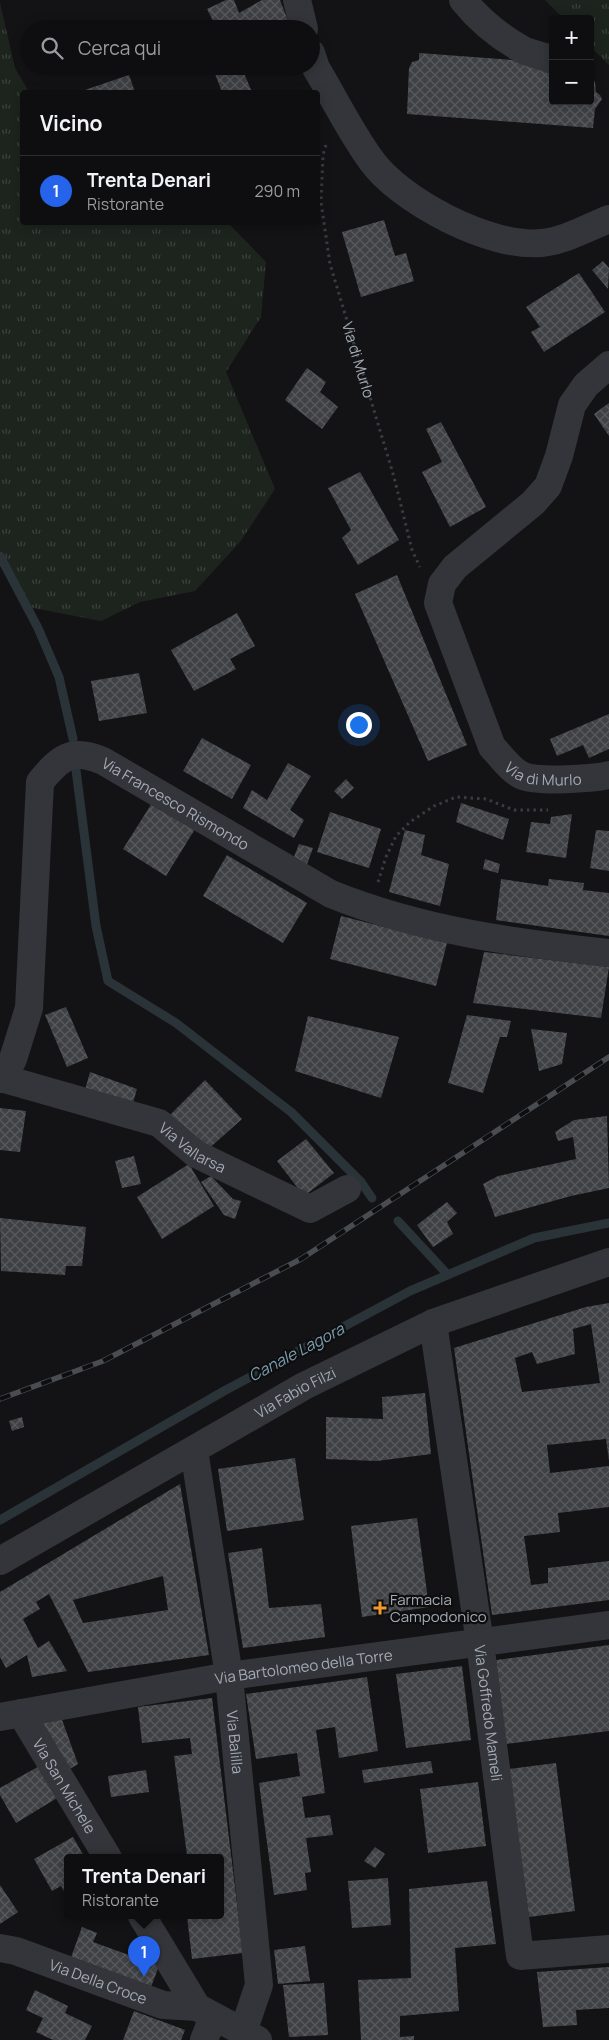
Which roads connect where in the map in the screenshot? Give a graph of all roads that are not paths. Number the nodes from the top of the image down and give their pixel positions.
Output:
1 (297, 0) edge
2 (463, 0) edge
3 (302, 20) edge
4 (549, 59) edge
5 (320, 75) edge
6 (609, 219) edge
7 (609, 365) edge
8 (609, 775) edge
9 (609, 953) edge
10 (1, 1078) edge
11 (347, 1189) dead end
12 (609, 1262) edge
13 (433, 1323) junction
14 (194, 1450) junction
15 (0, 1561) edge
16 (609, 1625) edge
17 (480, 1643) junction
18 (229, 1676) junction
19 (10, 1715) edge
20 (105, 1854) edge
21 (144, 1919) edge
22 (0, 1948) edge
23 (609, 1949) edge
24 (205, 2021) edge
25 (251, 2036) edge

1 - 3 street
2 - 4 street
5 - 6 street
7 - 8 street, Via di Murlo
9 - 10 street, Via Francesco Rismondo
10 - 11 street, Via Vallarsa
12 - 13 street, Via Fabio Filzi
13 - 14 street, Via Fabio Filzi
13 - 17 street, Via Goffredo Mameli
14 - 15 street, Via Fabio Filzi
14 - 18 street, Via Balilla
16 - 17 street, Via Bartolomeo della Torre
17 - 18 street, Via Bartolomeo della Torre
17 - 23 street, Via Goffredo Mameli
18 - 19 street, Via Bartolomeo della Torre
18 - 25 street, Via Balilla
19 - 20 street, Via San Michele
21 - 24 street
22 - 24 street, Via Della Croce
24 - 25 street, Via Della Croce

